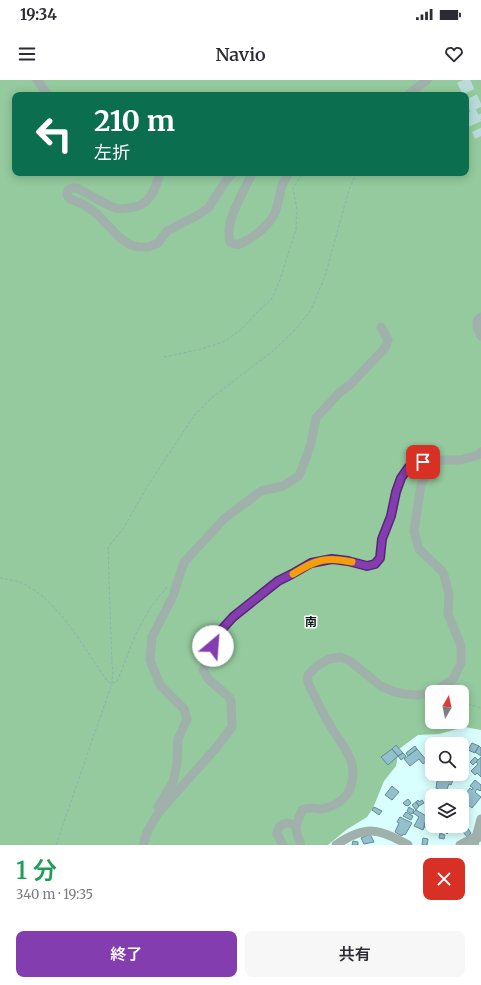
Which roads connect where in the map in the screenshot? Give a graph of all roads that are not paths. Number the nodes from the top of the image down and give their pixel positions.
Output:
1 (37, 80) edge
2 (427, 80) edge
3 (46, 92) edge
4 (412, 92) edge
5 (159, 176) edge
6 (230, 176) edge
7 (250, 176) edge
8 (286, 176) edge
9 (481, 317) edge
10 (381, 327) dead end
11 (481, 336) edge
12 (481, 452) edge
13 (432, 462) junction
14 (159, 812) junction
15 (481, 819) edge
16 (296, 826) junction
17 (477, 841) edge
18 (143, 845) edge
19 (283, 845) edge
20 (301, 845) edge
21 (336, 845) edge
22 (408, 845) edge
23 (460, 845) edge

1 - 3 street
2 - 4 street
5 - 6 street
7 - 8 street
9 - 11 street
10 - 14 street
12 - 13 street
13 - 14 street
13 - 16 street
14 - 18 street
15 - 17 street
16 - 19 street
16 - 20 street
17 - 23 street
21 - 22 street

